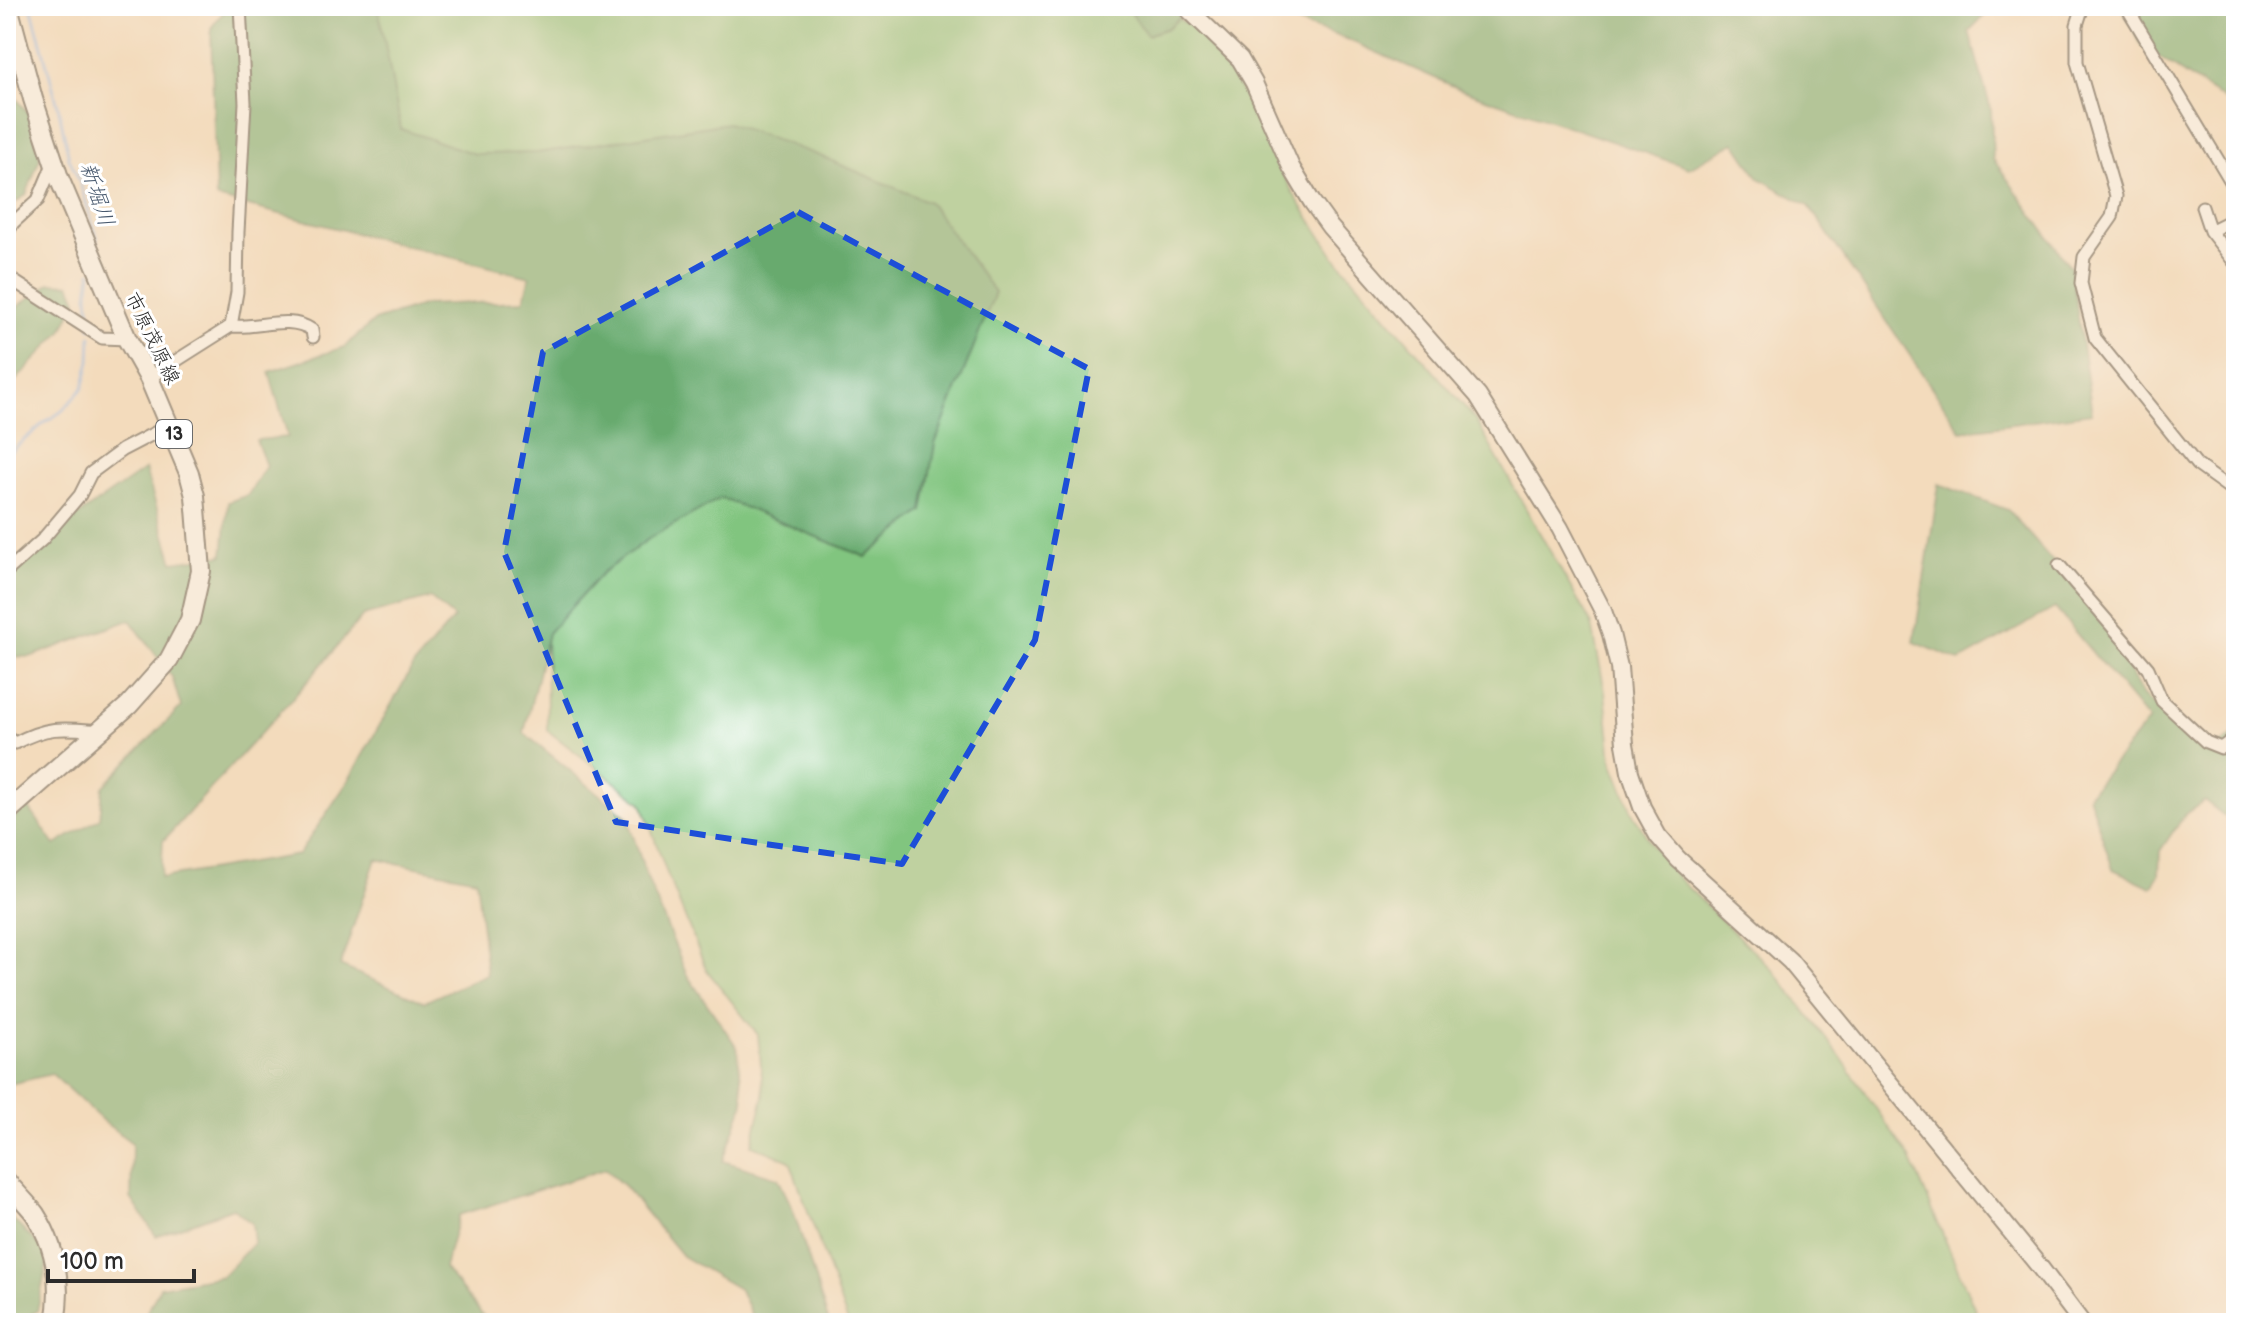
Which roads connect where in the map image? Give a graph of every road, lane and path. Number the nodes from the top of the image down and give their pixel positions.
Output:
1 (8, 6) edge
2 (240, 6) edge
3 (1185, 6) edge
4 (2083, 6) edge
5 (2126, 6) edge
6 (53, 164) junction
7 (2236, 190) edge
8 (2202, 207) dead end
9 (2236, 218) edge
10 (2210, 231) junction
11 (6, 236) edge
12 (2235, 263) edge
13 (6, 276) edge
14 (6, 326) edge
15 (231, 326) junction
16 (313, 337) dead end
17 (127, 339) junction
18 (6, 362) edge
19 (149, 378) junction
20 (170, 425) junction
21 (2236, 493) edge
22 (2059, 565) dead end
23 (6, 572) edge
24 (101, 731) junction
25 (2236, 737) edge
26 (10, 740) edge
27 (6, 754) edge
28 (6, 813) edge
29 (6, 1181) edge
30 (55, 1323) edge
31 (2082, 1323) edge

1 - 6 main road, 市原茂原線 / 13
2 - 15 street
3 - 31 street
4 - 21 street
5 - 7 street
6 - 11 street
6 - 17 main road, 市原茂原線 / 13
8 - 10 street
9 - 10 street
10 - 12 street
13 - 17 street
14 - 18 street
15 - 16 street
15 - 19 street
17 - 19 main road, 市原茂原線 / 13
19 - 20 main road, 市原茂原線 / 13
20 - 23 street
20 - 24 main road, 市原茂原線 / 13
22 - 25 street
24 - 26 street
24 - 28 main road, 市原茂原線 / 13
26 - 27 street
29 - 30 main road

